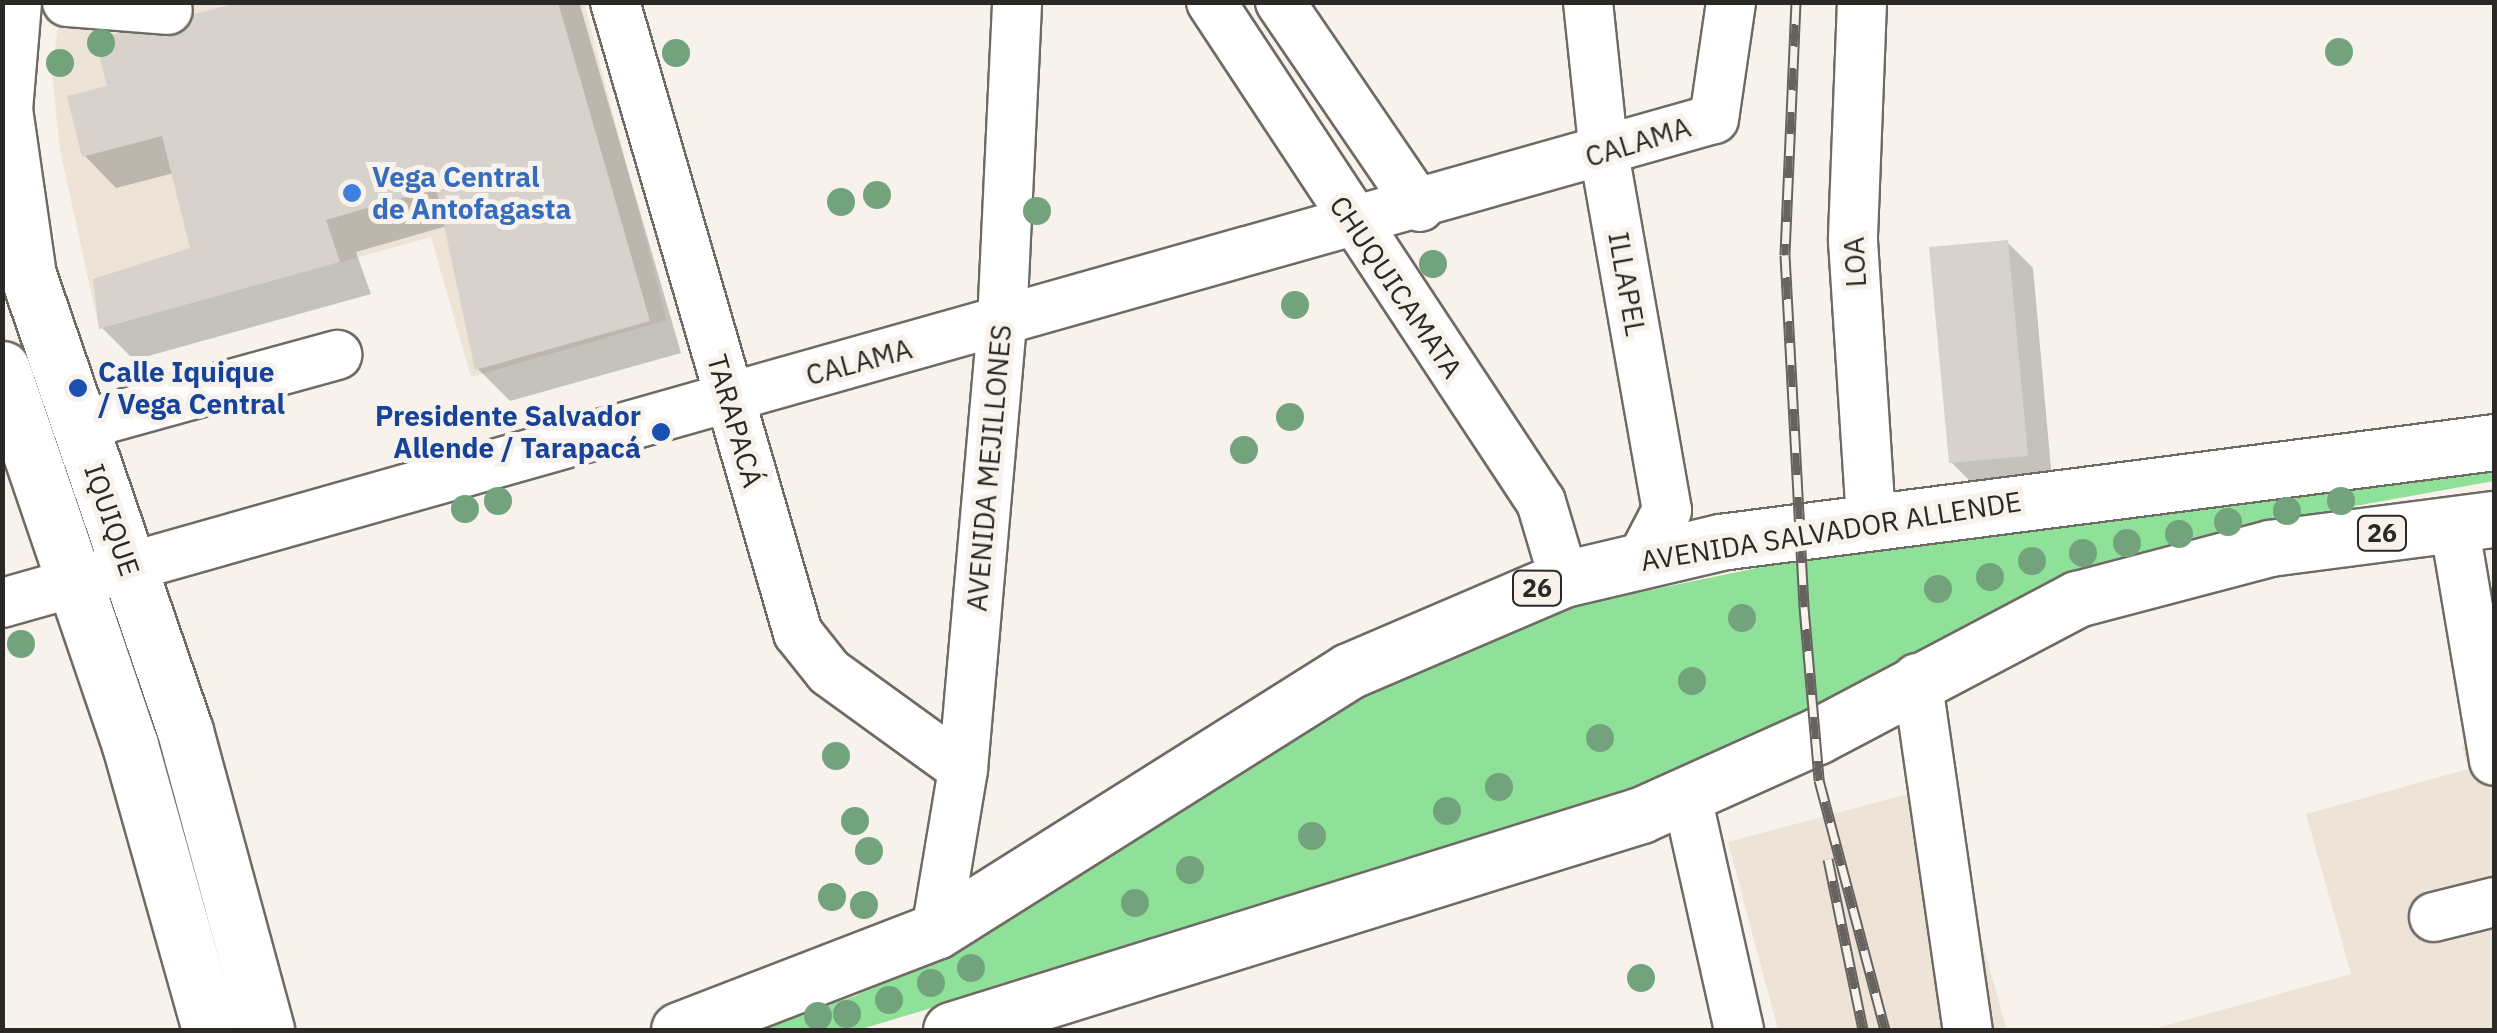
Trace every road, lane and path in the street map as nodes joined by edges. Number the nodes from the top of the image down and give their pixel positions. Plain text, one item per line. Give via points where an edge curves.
1 (13, 2) edge
2 (67, 2) edge
3 (615, 2) edge
4 (1016, 2) edge
5 (1211, 2) edge
6 (1280, 2) edge
7 (1588, 2) edge
8 (1731, 2) edge
9 (1862, 2) edge
10 (168, 10) dead end
11 (1604, 152) junction
12 (1420, 207) junction
13 (1354, 225) junction
14 (1002, 323) junction
15 (337, 355) dead end
16 (2, 370) edge
17 (728, 398) junction
18 (80, 426) junction
19 (2494, 442) edge
20 (1871, 522) junction
21 (2474, 522) edge
22 (1642, 558) junction
23 (130, 569) junction
24 (1564, 578) junction
25 (78, 582) junction
26 (2, 603) edge
27 (1917, 678) junction
28 (2494, 761) edge
29 (963, 769) junction
30 (1687, 797) junction
31 (2494, 902) edge
32 (2434, 918) dead end
33 (936, 931) junction
34 (210, 1030) edge
35 (266, 1030) edge
36 (680, 1030) edge
37 (952, 1030) edge
38 (1739, 1030) edge
39 (1968, 1030) edge

1 - 18 main road, IQUIQUE via 4,110 15,220
2 - 10 street
3 - 17 street, TARAPACÁ
4 - 14 street, AVENIDA MEJILLONES
5 - 13 street, CHUQUICAMATA
6 - 12 street
7 - 11 street, ILLAPEL
8 - 11 street, CALAMA via 1714,119
9 - 20 street, LOA via 1853,241
11 - 12 street, CALAMA
11 - 22 street, ILLAPEL via 1668,510
12 - 13 street, CALAMA
13 - 14 street, CALAMA
13 - 24 street, CHUQUICAMATA via 1541,502
14 - 17 street, CALAMA
14 - 29 street, AVENIDA MEJILLONES
15 - 18 street
16 - 25 main road, IQUIQUE
17 - 23 street, CALAMA
17 - 29 street, TARAPACÁ via 798,633 830,672
18 - 23 main road, IQUIQUE
19 - 20 main road, AVENIDA SALVADOR ALLENDE / 26
20 - 22 main road, AVENIDA SALVADOR ALLENDE / 26
21 - 27 main road, 26 via 2172,569 2077,599
21 - 28 street
22 - 24 main road, AVENIDA SALVADOR ALLENDE / 26
23 - 25 street, CALAMA
23 - 35 main road, IQUIQUE via 185,731
24 - 33 main road, AVENIDA SALVADOR ALLENDE / 26 via 1350,671
25 - 26 street, CALAMA
25 - 34 main road, IQUIQUE
27 - 30 main road, 26
27 - 39 street
29 - 33 street, AVENIDA MEJILLONES
30 - 37 main road, 26
30 - 38 street
31 - 32 street
33 - 36 main road, AVENIDA SALVADOR ALLENDE / 26

